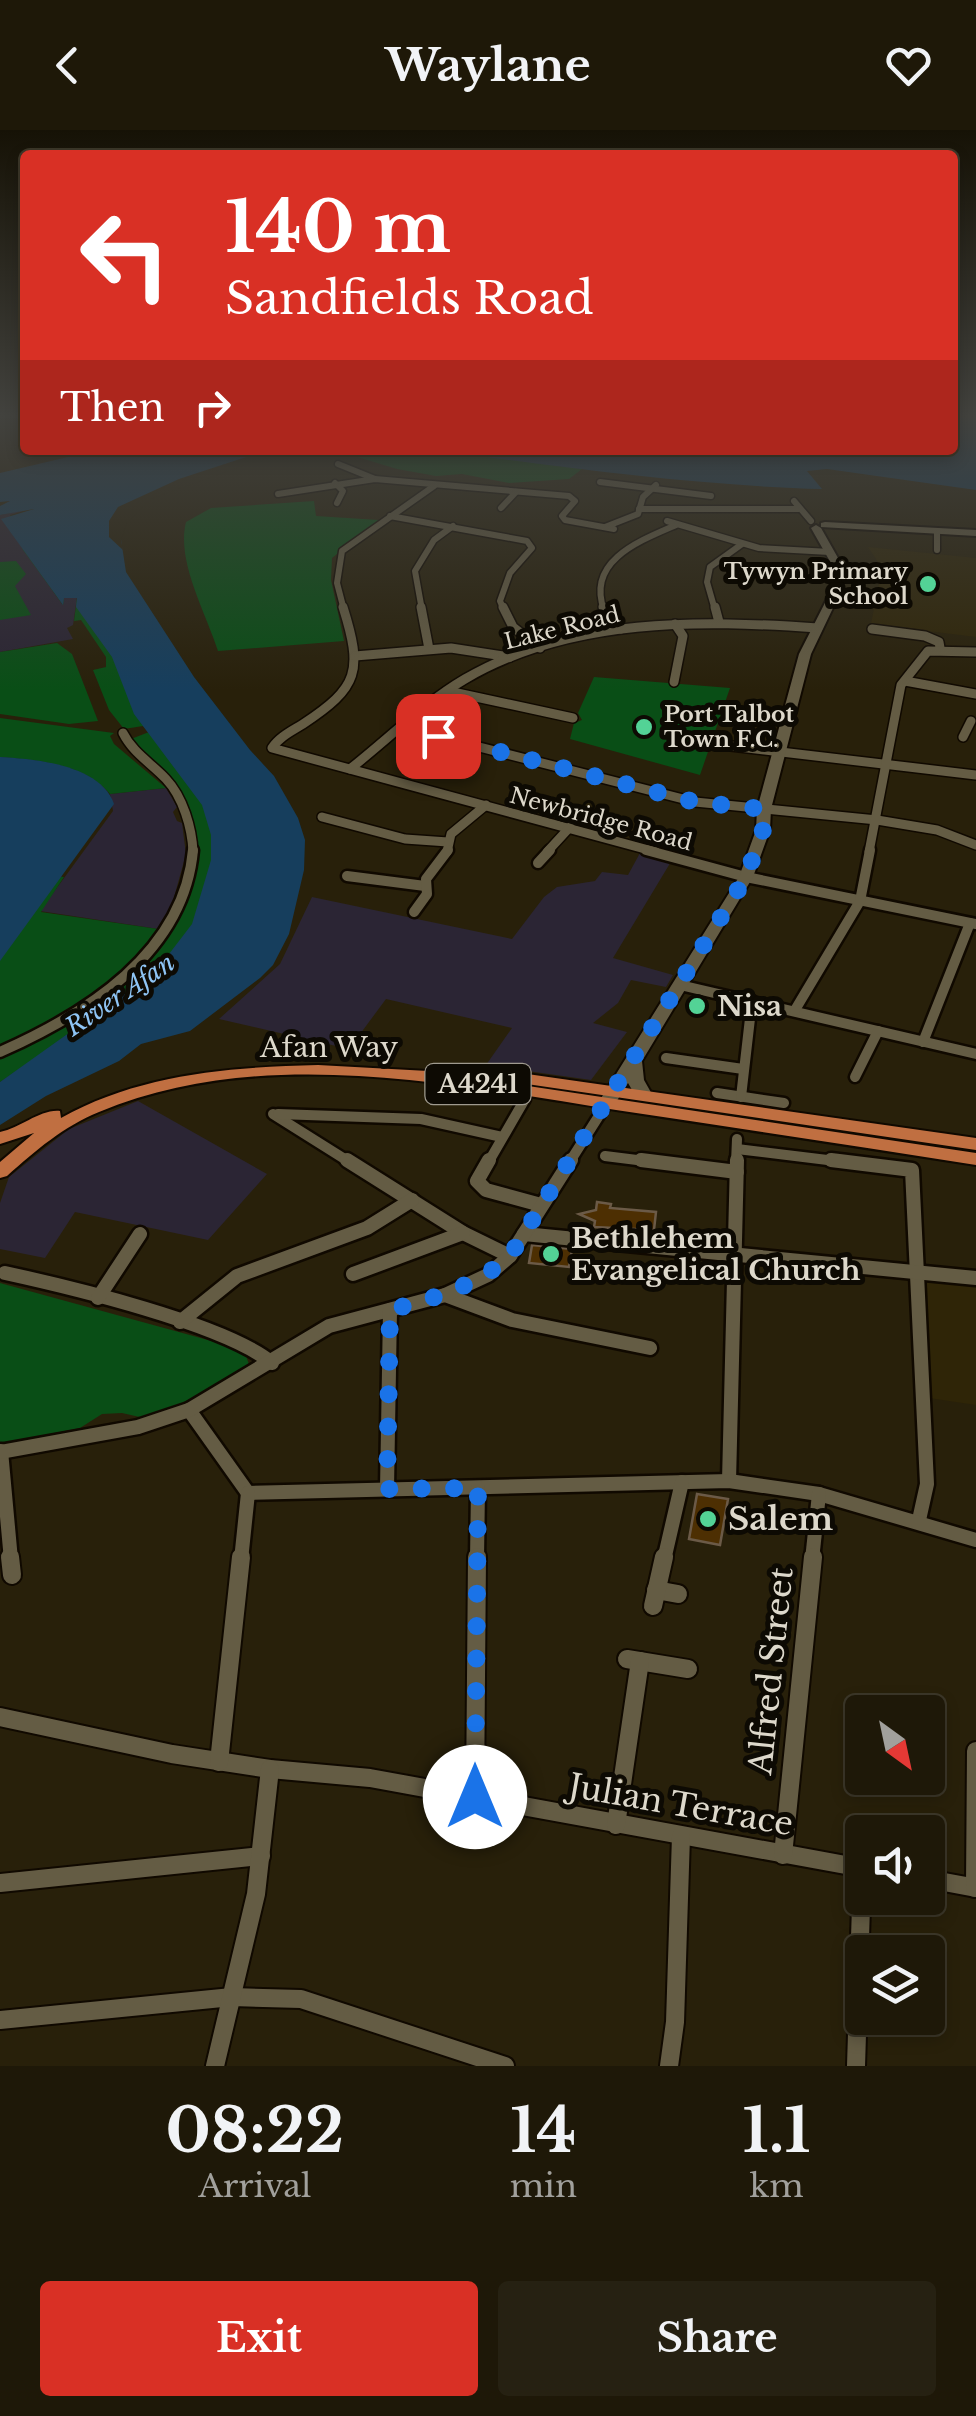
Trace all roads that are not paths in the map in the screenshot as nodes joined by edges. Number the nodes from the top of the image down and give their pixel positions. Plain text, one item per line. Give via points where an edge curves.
1 (401, 508) edge
2 (567, 508) edge
3 (665, 508) edge
4 (800, 508) edge
5 (639, 509) joint
6 (390, 516) junction
7 (667, 521) dead end
8 (677, 524) junction
9 (817, 525) junction
10 (453, 526) junction
11 (937, 531) junction
12 (976, 533) edge
13 (742, 544) junction
14 (937, 550) dead end
15 (830, 552) junction
16 (719, 622) junction
17 (676, 624) junction
18 (818, 628) junction
19 (621, 629) junction
20 (872, 629) dead end
21 (540, 648) junction
22 (940, 648) junction
23 (429, 649) junction
24 (976, 652) edge
25 (355, 656) junction
26 (510, 657) junction
27 (905, 681) junction
28 (674, 682) dead end
29 (448, 691) junction
30 (976, 694) edge
31 (572, 718) dead end
32 (401, 727) junction
33 (123, 732) dead end
34 (714, 744) dead end
35 (780, 751) junction
36 (886, 762) junction
37 (350, 769) junction
38 (976, 775) edge
39 (486, 805) junction
40 (764, 809) junction
41 (876, 820) junction
42 (323, 821) dead end
43 (570, 827) junction
44 (448, 842) junction
45 (976, 845) edge
46 (546, 859) dead end
47 (346, 876) dead end
48 (746, 877) junction
49 (425, 886) junction
50 (860, 901) junction
51 (423, 908) dead end
52 (973, 924) edge
53 (680, 984) junction
54 (752, 1001) junction
55 (795, 1010) junction
56 (878, 1031) junction
57 (923, 1042) junction
58 (0, 1052) edge
59 (976, 1054) edge
60 (666, 1058) dead end
61 (634, 1062) junction
62 (743, 1069) junction
63 (856, 1076) dead end
64 (716, 1093) dead end
65 (644, 1096) junction
66 (610, 1097) junction
67 (742, 1097) junction
68 (525, 1099) dead end
69 (784, 1103) dead end
70 (0, 1138) edge
71 (502, 1138) junction
72 (976, 1144) edge
73 (0, 1156) edge
74 (605, 1156) dead end
75 (976, 1159) edge
76 (0, 1172) edge
77 (737, 1172) junction
78 (412, 1200) junction
79 (541, 1205) junction
80 (463, 1232) junction
81 (140, 1234) dead end
82 (524, 1234) junction
83 (734, 1255) junction
84 (510, 1256) junction
85 (916, 1272) junction
86 (4, 1273) dead end
87 (353, 1274) dead end
88 (976, 1278) edge
89 (445, 1295) junction
90 (98, 1298) junction
91 (390, 1310) junction
92 (180, 1322) junction
93 (650, 1348) dead end
94 (272, 1362) junction
95 (189, 1410) junction
96 (0, 1452) edge
97 (682, 1482) junction
98 (730, 1482) junction
99 (478, 1488) junction
100 (387, 1489) junction
101 (248, 1493) junction
102 (818, 1494) junction
103 (918, 1520) junction
104 (976, 1540) edge
105 (12, 1576) dead end
106 (678, 1594) dead end
107 (688, 1669) dead end
108 (0, 1718) edge
109 (976, 1751) edge
110 (218, 1762) junction
111 (270, 1769) junction
112 (475, 1797) junction
113 (616, 1825) junction
114 (681, 1836) junction
115 (783, 1855) junction
116 (261, 1856) junction
117 (845, 1868) edge
118 (0, 1883) edge
119 (945, 1883) edge
120 (975, 1888) edge
121 (861, 1915) edge
122 (232, 1997) junction
123 (0, 2020) edge
124 (215, 2066) edge
125 (504, 2066) edge
126 (669, 2066) edge
127 (856, 2066) edge

1 - 6 street
2 - 5 street via 565,520 610,528
3 - 5 street
4 - 9 street
6 - 10 street
6 - 25 street via 336,562
7 - 8 street
8 - 13 street
8 - 19 street via 610,561 598,576 596,592
9 - 11 street
9 - 15 street
10 - 21 street via 527,541 532,548 510,573 500,601 513,627
10 - 23 street via 434,540 415,571
11 - 12 street
11 - 14 street
13 - 15 street
13 - 16 street via 710,568
15 - 18 street via 838,587
16 - 17 street, Lake Road
16 - 18 street, Lake Road
17 - 19 street, Lake Road
17 - 28 street via 683,636
18 - 35 street
19 - 21 street, Lake Road
20 - 22 street via 924,636
21 - 26 street, Lake Road
22 - 24 street
22 - 27 street via 928,651
23 - 25 street
23 - 26 street
25 - 37 street, Newbridge Road via 355,676 344,692 272,748
26 - 29 street, Lake Road
27 - 30 street
27 - 36 street
29 - 31 street
29 - 32 street, Lake Road
32 - 37 street, Lake Road
32 - 40 street via 695,802
33 - 58 street via 176,791 191,836 180,905 166,930 100,997
34 - 35 street
35 - 36 street
35 - 40 street
36 - 38 street
36 - 41 street
37 - 39 street, Newbridge Road
39 - 43 street, Newbridge Road
39 - 44 street
40 - 41 street
40 - 48 street
41 - 45 street via 948,832
41 - 50 street
42 - 44 street
43 - 46 street
43 - 48 street, Newbridge Road
44 - 49 street
47 - 49 street
48 - 50 street, Newbridge Road
48 - 53 street
49 - 51 street
50 - 52 street, Newbridge Road
50 - 55 street
52 - 57 street
53 - 54 street
53 - 61 street
54 - 55 street
54 - 62 street
55 - 56 street
56 - 57 street
56 - 63 street
57 - 59 street
60 - 62 street
61 - 65 street
61 - 66 street
62 - 67 street
64 - 67 street
65 - 66 main road, Afan Way / A4241
65 - 72 main road, Afan Way / A4241
66 - 70 main road, Afan Way / A4241 via 411,1062 300,1059 149,1079
66 - 75 main road, Afan Way / A4241
66 - 76 main road, Afan Way / A4241 via 371,1071 233,1075 97,1106 48,1131
66 - 79 street
67 - 69 street
68 - 71 street
71 - 78 street via 421,1119 273,1114
71 - 79 street via 476,1181
73 - 76 main road, A4241
74 - 77 street
77 - 83 street
77 - 85 street via 737,1144 912,1170
78 - 80 street
78 - 92 street via 367,1228 237,1276
79 - 82 street
80 - 84 street
80 - 87 street
81 - 90 street
82 - 83 street
82 - 84 street
83 - 85 street
83 - 98 street
84 - 89 street
85 - 88 street
85 - 103 street via 927,1484
86 - 90 street
89 - 91 street
89 - 93 street via 512,1320
90 - 92 street
91 - 94 street via 330,1326
91 - 100 street
92 - 94 street via 253,1347
94 - 95 street
95 - 96 street
95 - 101 street
96 - 105 street
97 - 98 street
97 - 99 street
97 - 106 street via 654,1598
98 - 102 street
99 - 100 street
99 - 112 street
100 - 101 street
101 - 110 street
102 - 103 street
102 - 115 street, Alfred Street
103 - 104 street
107 - 113 street via 633,1660
108 - 110 street, Julian Terrace
109 - 120 street
110 - 111 street, Julian Terrace
111 - 112 street, Julian Terrace
111 - 116 street
112 - 113 street, Julian Terrace
113 - 114 street, Julian Terrace
114 - 115 street, Julian Terrace
114 - 126 street
115 - 117 street, Julian Terrace
116 - 118 street
116 - 122 street
119 - 120 street
121 - 127 street
122 - 123 street
122 - 124 street
122 - 125 street via 302,1999

